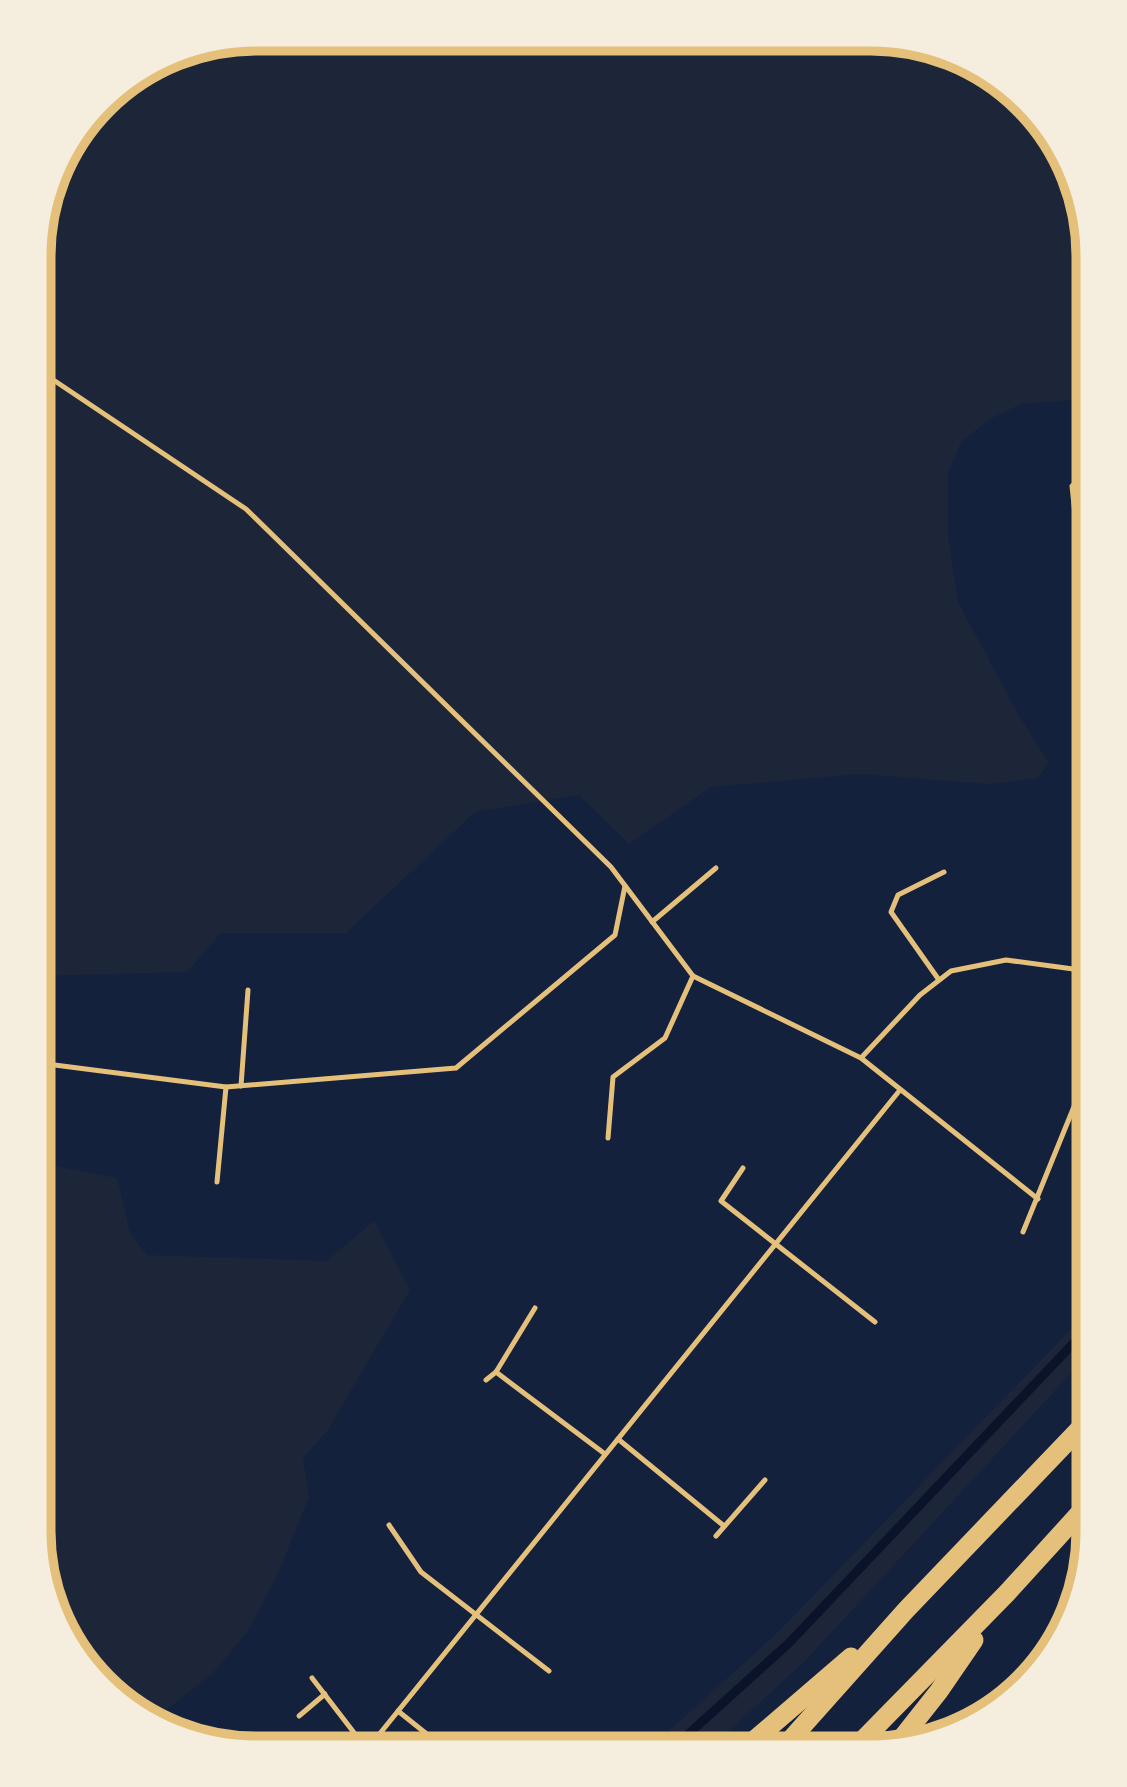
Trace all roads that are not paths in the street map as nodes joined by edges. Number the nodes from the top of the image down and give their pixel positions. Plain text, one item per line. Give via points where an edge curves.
1 (51, 378) edge
2 (1076, 482) edge
3 (1076, 524) edge
4 (716, 868) dead end
5 (944, 872) dead end
6 (625, 886) junction
7 (652, 922) junction
8 (1076, 969) edge
9 (693, 976) junction
10 (939, 980) junction
11 (248, 990) dead end
12 (861, 1058) junction
13 (51, 1065) edge
14 (241, 1086) junction
15 (226, 1087) junction
16 (900, 1090) junction
17 (1076, 1102) edge
18 (608, 1138) dead end
19 (743, 1168) dead end
20 (218, 1182) dead end
21 (1038, 1199) junction
22 (1023, 1232) dead end
23 (775, 1244) junction
24 (535, 1308) dead end
25 (875, 1322) dead end
26 (496, 1372) junction
27 (486, 1380) dead end
28 (1076, 1433) edge
29 (618, 1439) junction
30 (605, 1454) junction
31 (765, 1480) dead end
32 (1076, 1517) edge
33 (389, 1525) dead end
34 (724, 1526) junction
35 (716, 1536) dead end
36 (1007, 1593) junction
37 (906, 1610) junction
38 (476, 1615) junction
39 (549, 1671) dead end
40 (312, 1678) dead end
41 (325, 1694) junction
42 (398, 1711) junction
43 (299, 1716) dead end
44 (906, 1733) edge
45 (358, 1736) edge
46 (376, 1736) edge
47 (429, 1736) edge
48 (760, 1736) edge
49 (794, 1736) edge
50 (867, 1736) edge

1 - 6 lane via 246,509 611,867
2 - 3 lane via 1072,486
4 - 7 lane
5 - 10 lane via 898,895 891,912
6 - 7 lane
6 - 14 lane via 615,935 456,1068
7 - 9 lane
8 - 10 lane via 1006,960 951,971
9 - 12 lane
9 - 18 lane via 665,1038 613,1077
10 - 12 lane
11 - 14 lane
12 - 16 lane
13 - 15 lane
14 - 15 lane
15 - 20 lane
16 - 21 lane
16 - 23 lane
17 - 21 lane
19 - 23 lane via 721,1201
21 - 22 lane
23 - 25 lane
23 - 29 lane
24 - 26 lane
26 - 27 lane
26 - 30 lane
28 - 37 highway
29 - 30 lane
29 - 34 lane
30 - 38 lane
31 - 34 lane
32 - 36 highway
33 - 38 lane via 421,1572
34 - 35 lane
36 - 44 highway
36 - 50 highway
37 - 48 highway
37 - 49 highway
38 - 39 lane
38 - 42 lane
40 - 41 lane
41 - 43 lane
41 - 45 lane
42 - 46 lane
42 - 47 lane

